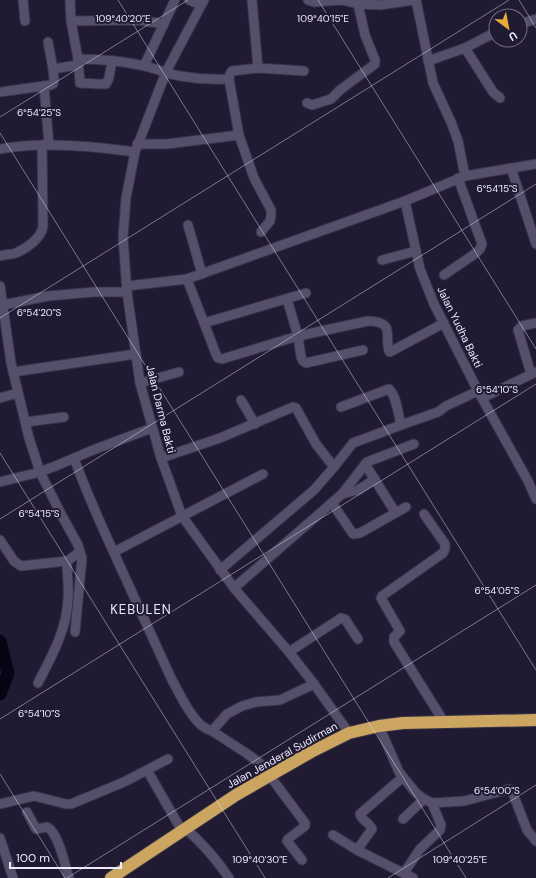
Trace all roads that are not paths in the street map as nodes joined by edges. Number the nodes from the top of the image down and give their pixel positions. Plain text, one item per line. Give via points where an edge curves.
1 (23, 0) edge
2 (70, 0) edge
3 (175, 0) edge
4 (189, 0) edge
5 (252, 0) edge
6 (308, 0) edge
7 (415, 0) edge
8 (203, 1) edge
9 (358, 4) junction
10 (25, 21) dead end
11 (71, 21) junction
12 (164, 24) junction
13 (488, 36) edge
14 (48, 42) dead end
15 (465, 48) junction
16 (428, 60) junction
17 (112, 61) junction
18 (78, 62) junction
19 (144, 66) junction
20 (258, 68) junction
21 (53, 69) junction
22 (159, 70) junction
23 (304, 71) dead end
24 (229, 79) junction
25 (44, 86) junction
26 (0, 92) edge
27 (500, 98) dead end
28 (307, 103) dead end
29 (239, 135) junction
30 (46, 145) junction
31 (136, 148) junction
32 (0, 149) edge
33 (536, 164) edge
34 (511, 168) junction
35 (462, 177) junction
36 (405, 201) junction
37 (188, 225) dead end
38 (261, 232) dead end
39 (536, 244) edge
40 (416, 252) junction
41 (0, 256) edge
42 (382, 260) dead end
43 (202, 274) junction
44 (444, 275) dead end
45 (187, 279) junction
46 (0, 286) edge
47 (127, 289) junction
48 (306, 293) dead end
49 (287, 299) junction
50 (3, 305) junction
51 (204, 323) junction
52 (444, 323) junction
53 (536, 323) edge
54 (298, 336) junction
55 (363, 350) dead end
56 (136, 354) junction
57 (13, 372) junction
58 (179, 372) dead end
59 (533, 373) edge
60 (140, 383) junction
61 (18, 393) junction
62 (480, 395) junction
63 (0, 398) edge
64 (241, 400) dead end
65 (341, 407) dead end
66 (64, 417) dead end
67 (26, 422) junction
68 (255, 424) junction
69 (401, 425) junction
70 (152, 428) junction
71 (414, 444) dead end
72 (74, 458) junction
73 (161, 458) junction
74 (365, 464) junction
75 (334, 467) junction
76 (40, 472) junction
77 (263, 474) dead end
78 (375, 479) junction
79 (532, 480) edge
80 (0, 482) edge
81 (342, 494) junction
82 (536, 499) edge
83 (332, 503) junction
84 (406, 507) dead end
85 (395, 512) junction
86 (424, 514) dead end
87 (182, 516) junction
88 (0, 540) edge
89 (80, 552) junction
90 (114, 552) junction
91 (67, 562) junction
92 (220, 570) junction
93 (234, 588) junction
94 (75, 632) dead end
95 (358, 639) dead end
96 (289, 652) junction
97 (38, 682) dead end
98 (314, 684) junction
99 (536, 720) edge
100 (444, 722) junction
101 (379, 726) junction
102 (212, 731) junction
103 (349, 733) junction
104 (168, 759) dead end
105 (147, 770) junction
106 (270, 775) junction
107 (403, 778) junction
108 (428, 801) junction
109 (0, 804) edge
110 (27, 812) dead end
111 (403, 819) dead end
112 (184, 830) junction
113 (333, 835) dead end
114 (0, 838) edge
115 (536, 841) edge
116 (357, 850) junction
117 (302, 860) dead end
118 (404, 873) junction
119 (126, 874) edge
120 (13, 878) edge
121 (69, 878) edge
122 (111, 878) edge
123 (229, 878) edge
124 (413, 878) edge

1 - 10 street
2 - 11 street
3 - 12 street
4 - 8 street
5 - 20 street
6 - 9 street via 342,0
7 - 9 street via 380,5
7 - 16 street
8 - 22 street, Jalan Darma Bakti
9 - 28 street via 375,64 331,99 312,105
11 - 12 street via 139,20
11 - 18 street
12 - 19 street
13 - 15 street
14 - 21 street
15 - 16 street
15 - 27 street via 493,92
16 - 35 street via 436,92 458,141
17 - 18 street
17 - 18 street via 106,84 80,83
17 - 19 street
18 - 21 street
19 - 22 street
20 - 23 street
20 - 24 street via 232,71
21 - 25 street via 53,84
22 - 24 street via 195,79
22 - 31 street, Jalan Darma Bakti
24 - 29 street
25 - 26 street
25 - 30 street
29 - 31 street
29 - 38 street via 254,178 271,210 271,216
30 - 31 street
30 - 32 street
30 - 41 street via 42,232 24,249
31 - 47 street, Jalan Darma Bakti via 126,198 123,237
33 - 34 street
34 - 35 street
34 - 39 street
35 - 36 street
35 - 44 street via 482,244 476,253
36 - 40 street, Jalan Yudha Bakti
36 - 43 street
37 - 43 street
40 - 42 street
40 - 52 street, Jalan Yudha Bakti via 420,269
43 - 45 street
45 - 47 street
45 - 51 street
46 - 50 street
47 - 50 street via 48,296
47 - 56 street, Jalan Darma Bakti
48 - 49 street
49 - 51 street
49 - 54 street
50 - 57 street
51 - 54 street via 216,354 222,359
52 - 54 street via 390,352 387,329 374,321
52 - 62 street, Jalan Yudha Bakti
53 - 59 street via 522,326 518,330
54 - 55 street via 301,357 306,363
56 - 57 street
56 - 60 street, Jalan Darma Bakti
57 - 61 street
58 - 60 street
59 - 62 street
60 - 70 street, Jalan Darma Bakti
61 - 63 street
61 - 67 street
62 - 69 street
62 - 79 street, Jalan Yudha Bakti
64 - 68 street
65 - 69 street via 389,389 394,397
66 - 67 street
67 - 76 street
68 - 73 street
68 - 75 street via 295,407 316,444
69 - 75 street via 353,443
70 - 72 street
70 - 73 street, Jalan Darma Bakti
71 - 74 street
72 - 76 street
72 - 90 street
73 - 87 street, Jalan Darma Bakti
74 - 78 street
74 - 81 street
75 - 92 street via 308,495
76 - 80 street
76 - 89 street
77 - 87 street
78 - 81 street via 358,490
78 - 85 street
79 - 82 street, Jalan Yudha Bakti
81 - 83 street
83 - 85 street via 353,534
83 - 93 street
84 - 85 street
86 - 100 street via 444,544 443,553 381,598 400,631 394,637 394,642
87 - 90 street
87 - 92 street, Jalan Darma Bakti
88 - 91 street via 14,561 21,566
89 - 91 street
89 - 94 street via 82,558
90 - 102 street via 182,699 197,721
91 - 97 street via 67,614 58,643
92 - 93 street, Jalan Darma Bakti
93 - 96 street, Jalan Darma Bakti
95 - 96 street via 345,619 341,618
96 - 98 street, Jalan Darma Bakti
98 - 102 street via 280,700 242,706 227,714
98 - 103 street, Jalan Darma Bakti
99 - 100 highway, Jalan Jenderal Sudirman
100 - 101 highway, Jalan Jenderal Sudirman
101 - 103 highway, Jalan Jenderal Sudirman
101 - 107 street
102 - 106 street via 258,762
103 - 106 highway, Jalan Jenderal Sudirman
104 - 105 street
105 - 109 street via 71,804 34,796
105 - 112 street
106 - 112 highway, Jalan Jenderal Sudirman
106 - 117 street via 305,823 305,826 287,841
107 - 108 street via 416,793
107 - 116 street via 360,814 372,829
108 - 111 street
108 - 115 street via 464,801 509,789 527,830
108 - 118 street via 441,825 440,830 420,849
110 - 121 street via 36,829 48,827 53,832
112 - 119 highway, Jalan Jenderal Sudirman
112 - 123 street via 198,839
113 - 116 street
114 - 120 street
116 - 118 street
118 - 124 street
119 - 122 highway, Jalan Jenderal Sudirman

